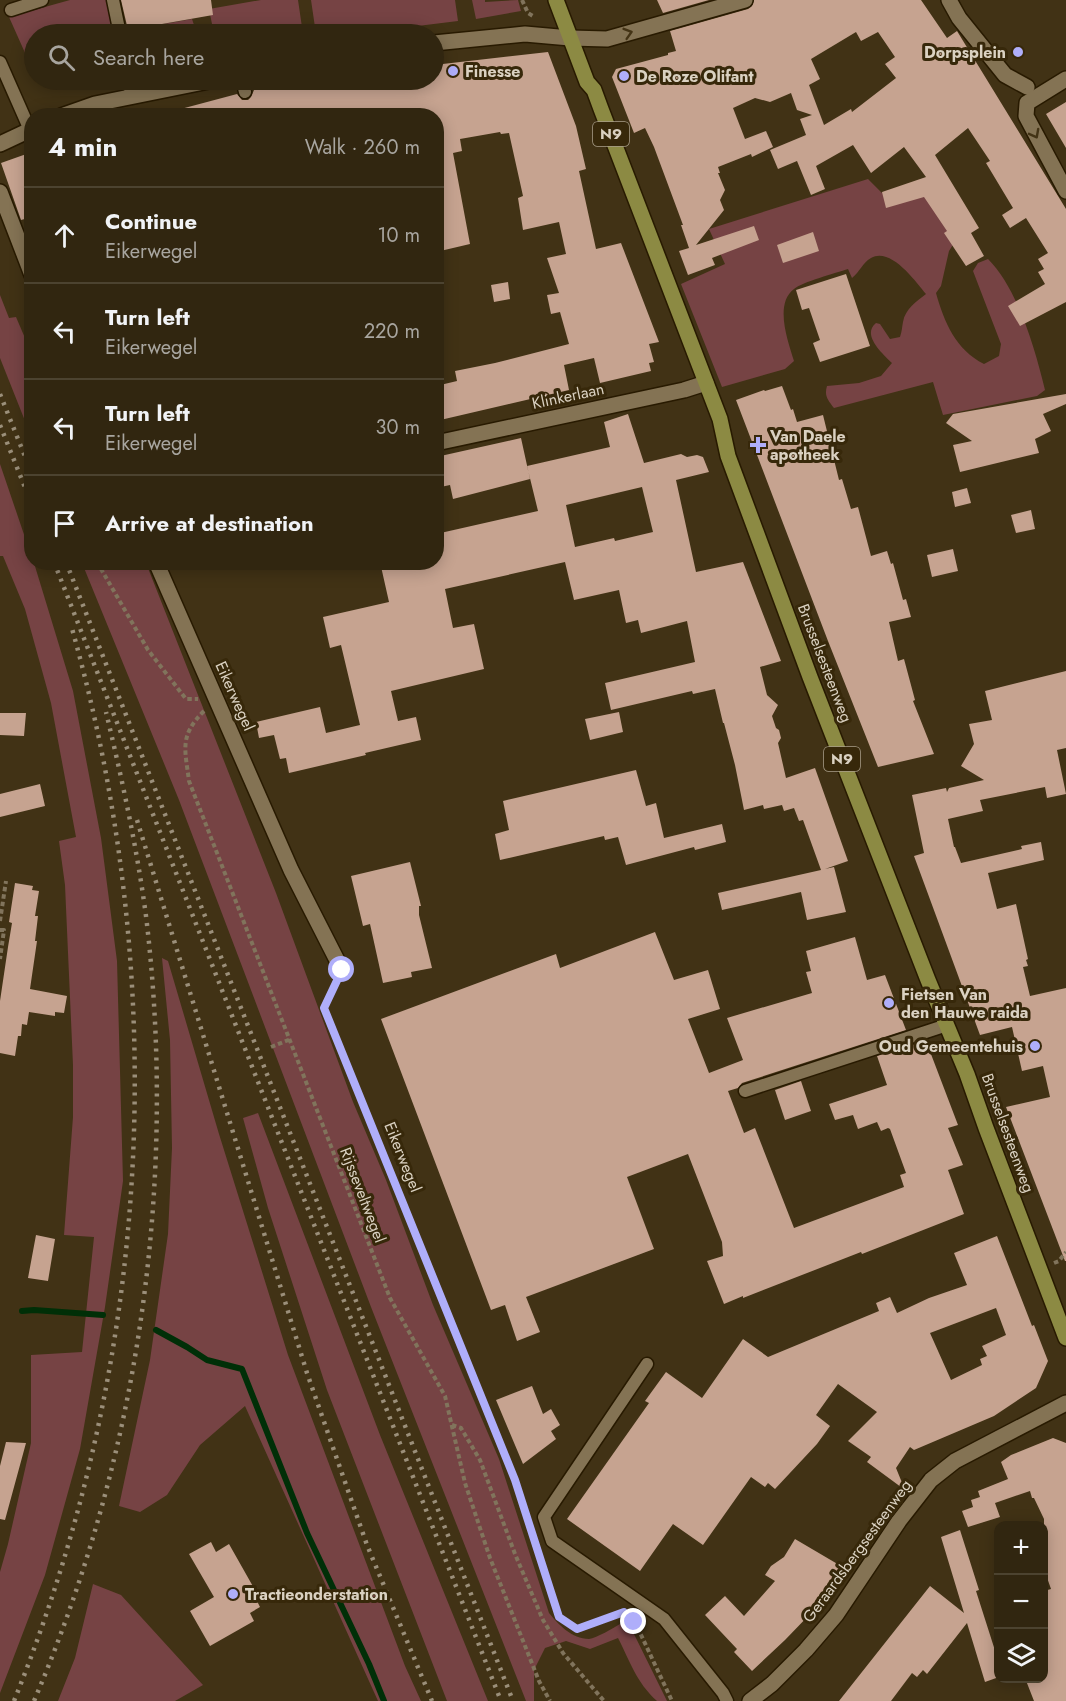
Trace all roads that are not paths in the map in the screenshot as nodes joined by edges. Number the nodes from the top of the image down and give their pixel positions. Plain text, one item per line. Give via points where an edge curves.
1 (42, 0) edge
2 (113, 0) edge
3 (745, 0) edge
4 (949, 0) edge
5 (555, 2) edge
6 (11, 10) dead end
7 (118, 24) edge
8 (570, 38) junction
9 (444, 43) edge
10 (0, 62) edge
11 (1066, 79) edge
12 (1026, 87) dead end
13 (130, 90) edge
14 (162, 90) edge
15 (244, 90) edge
16 (245, 93) dead end
17 (132, 96) junction
18 (84, 108) edge
19 (24, 115) edge
20 (24, 133) edge
21 (0, 144) edge
22 (1066, 191) edge
23 (0, 192) edge
24 (24, 254) edge
25 (706, 383) junction
26 (444, 441) edge
27 (160, 570) edge
28 (342, 970) road end
29 (947, 1026) junction
30 (745, 1091) dead end
31 (1066, 1338) edge
32 (647, 1364) dead end
33 (1066, 1402) edge
34 (727, 1701) edge
35 (750, 1701) edge

1 - 6 lane
2 - 7 lane
8 -> 3 street via 607,39
4 - 12 street via 1005,75
5 - 8 main road, Brusselsesteenweg / N9
8 - 9 street via 525,34
8 - 25 main road, Brusselsesteenweg / N9 via 587,82 594,90
10 - 19 lane
11 -> 22 street via 1027,103 1026,116
13 - 17 lane
14 - 17 street
15 - 16 lane
17 - 18 street
20 - 21 street
23 - 24 street
25 - 26 street, Klinkerlaan
25 - 29 main road, Brusselsesteenweg / N9 via 720,418 732,467 806,666
27 - 28 street, Eikerwegel via 291,870
29 - 30 lane
29 - 31 main road, Brusselsesteenweg / N9
32 - 34 lane via 544,1517 552,1540 664,1619
33 - 35 street, Geraardsbergsesteenweg via 955,1461 931,1480 836,1615 806,1650

